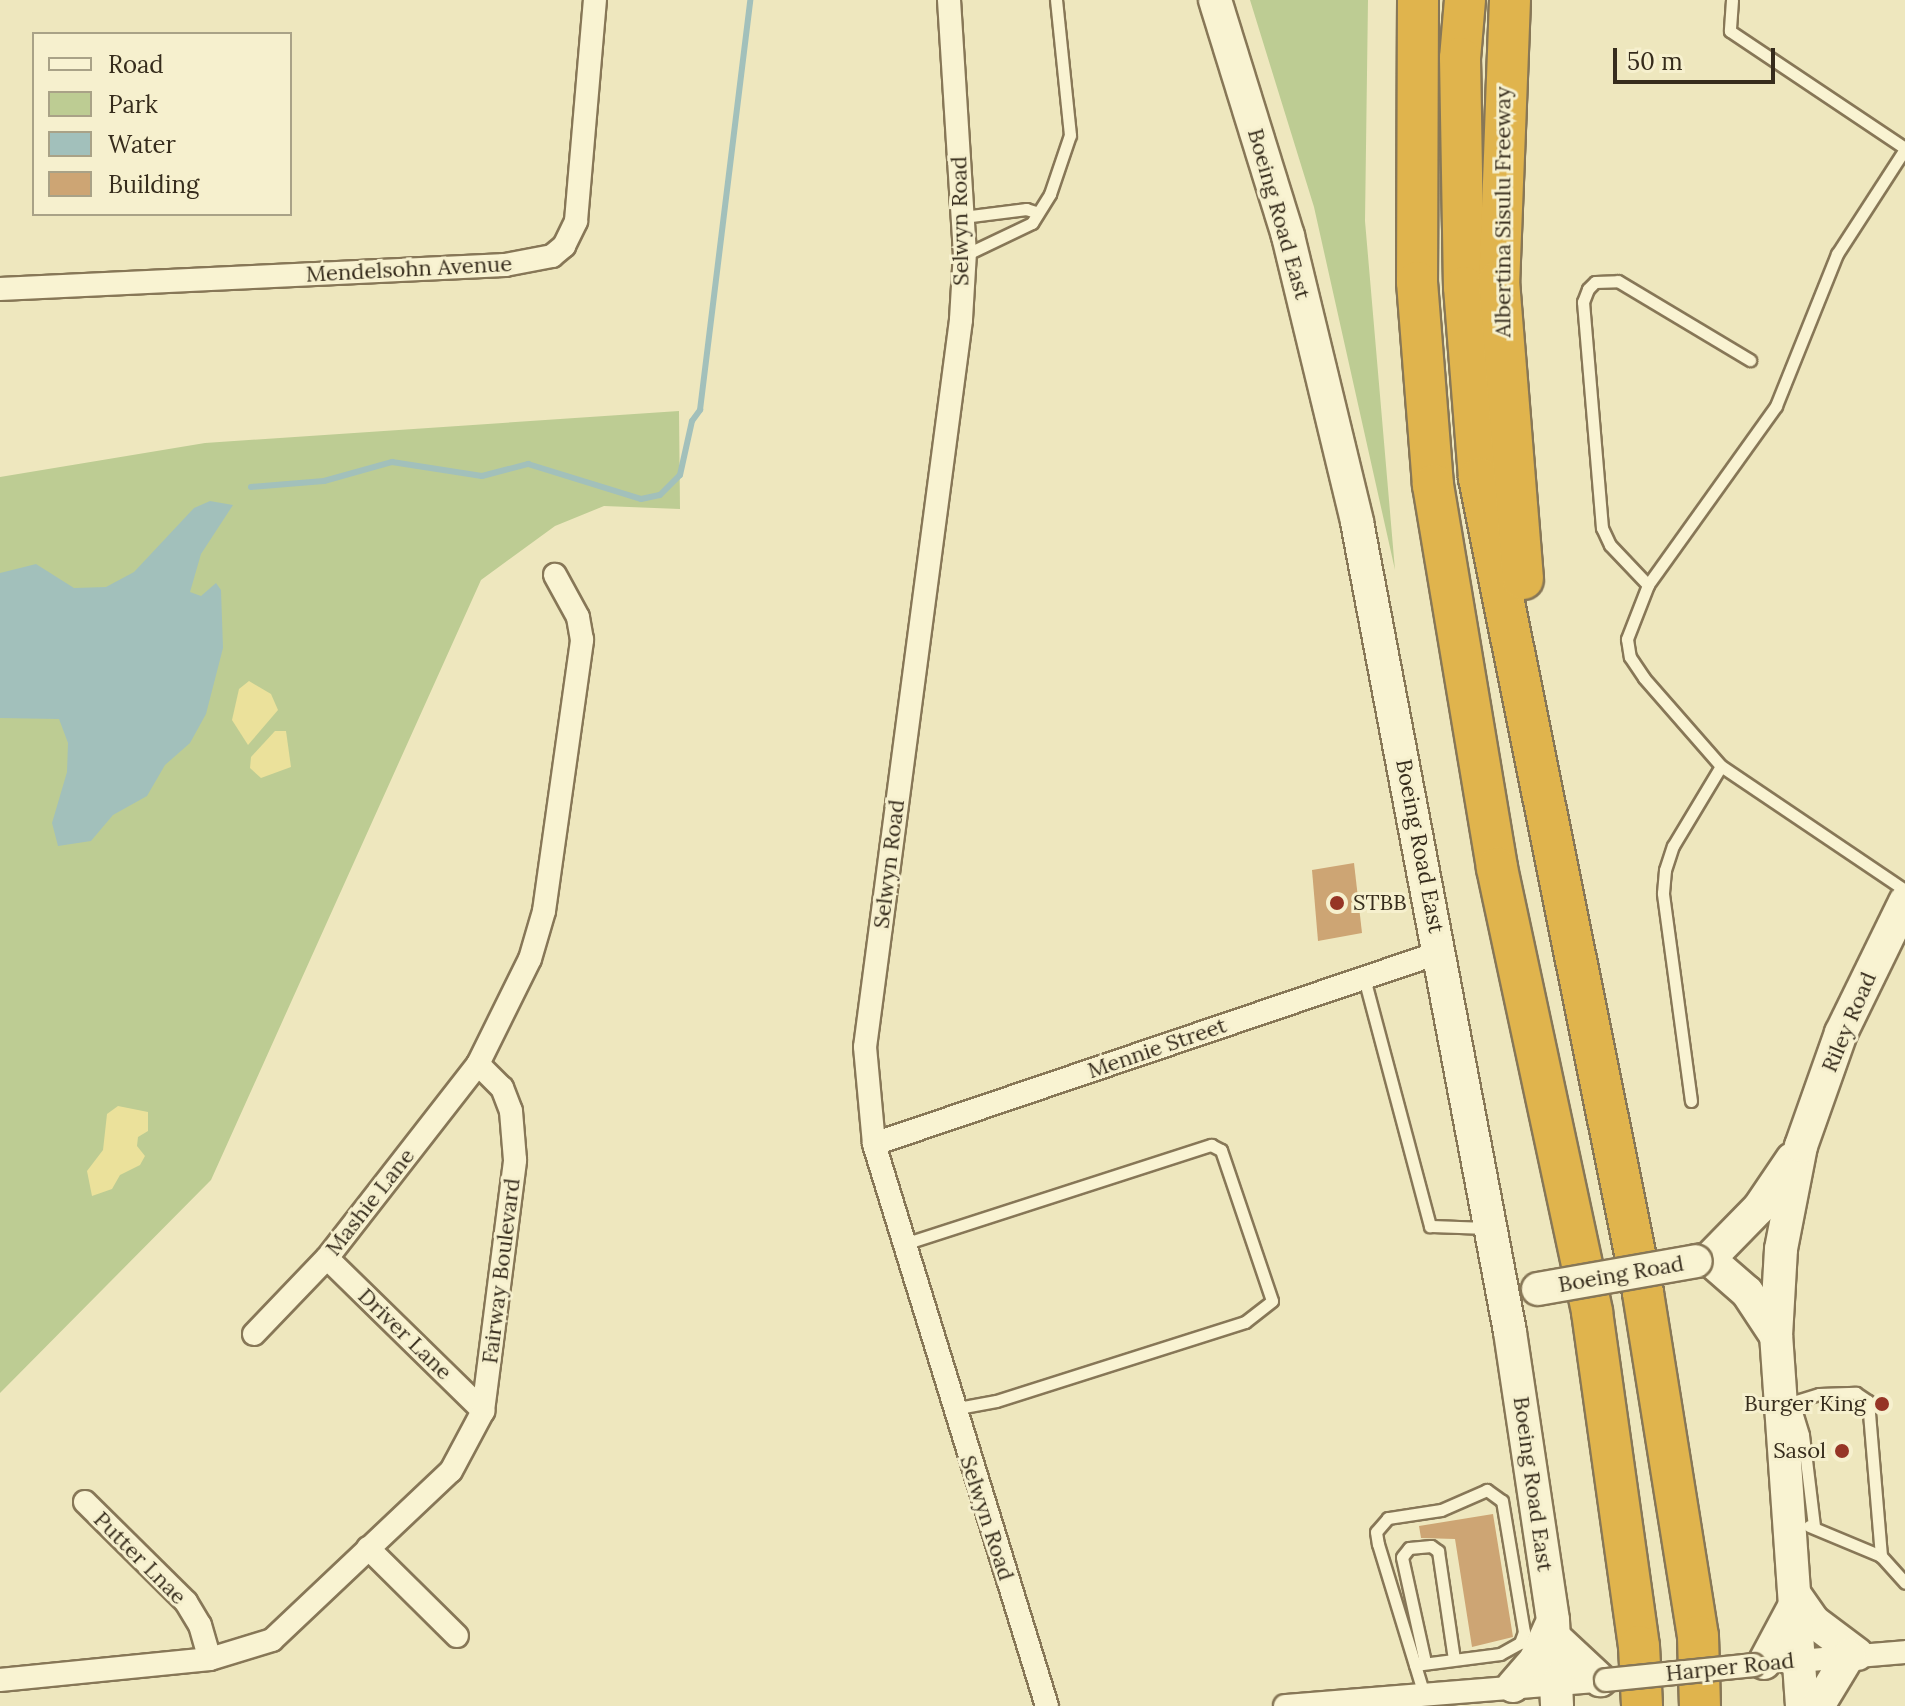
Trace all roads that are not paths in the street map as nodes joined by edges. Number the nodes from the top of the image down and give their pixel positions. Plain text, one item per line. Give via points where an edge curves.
1 (595, 0) edge
2 (949, 0) edge
3 (1056, 0) edge
4 (1215, 0) edge
5 (1418, 0) edge
6 (1465, 0) edge
7 (1510, 0) edge
8 (1732, 0) edge
9 (1905, 149) edge
10 (1036, 212) junction
11 (963, 217) junction
12 (965, 255) junction
13 (0, 289) edge
14 (1750, 360) dead end
15 (555, 575) dead end
16 (1648, 585) junction
17 (1721, 766) junction
18 (1555, 857) junction
19 (1905, 890) edge
20 (1905, 902) edge
21 (1441, 952) junction
22 (1364, 978) junction
23 (478, 1064) junction
24 (1691, 1101) dead end
25 (874, 1144) junction
26 (1475, 1144) junction
27 (1801, 1146) junction
28 (1491, 1228) junction
29 (903, 1244) junction
30 (327, 1258) junction
31 (1702, 1260) junction
32 (1536, 1289) junction
33 (1510, 1332) junction
34 (254, 1334) dead end
35 (1776, 1336) junction
36 (1786, 1394) junction
37 (953, 1409) junction
38 (483, 1411) junction
39 (85, 1502) dead end
40 (1801, 1527) junction
41 (368, 1548) junction
42 (1881, 1556) junction
43 (1905, 1583) edge
44 (1795, 1599) junction
45 (1554, 1629) junction
46 (457, 1636) dead end
47 (1905, 1652) edge
48 (1853, 1655) junction
49 (210, 1659) junction
50 (1454, 1659) junction
51 (1802, 1660) junction
52 (1420, 1664) junction
53 (1759, 1664) junction
54 (0, 1680) edge
55 (1600, 1680) junction
56 (1513, 1686) junction
57 (1424, 1694) junction
58 (1562, 1699) edge
59 (1047, 1706) edge
60 (1285, 1706) edge
61 (1642, 1706) edge
62 (1700, 1706) edge
63 (1790, 1706) edge
64 (1802, 1706) edge
65 (1818, 1706) edge

1 - 13 street, Mendelsohn Avenue via 576,221 564,246 552,256 505,265
2 - 11 street, Selwyn Road
3 - 10 lane via 1070,135 1050,194
4 - 21 main road, Boeing Road East via 1288,236 1357,522
5 - 61 highway via 1417,282 1433,485 1497,868 1592,1312 1639,1646
6 - 18 highway via 1460,58 1464,287 1479,478
7 - 18 highway, Albertina Sisulu Freeway via 1499,281 1510,472
8 - 9 lane via 1730,31
9 - 16 lane via 1837,254 1776,406
10 - 11 lane
10 - 12 lane via 1032,223
11 - 12 street, Selwyn Road
12 - 25 street, Selwyn Road via 961,320 865,1047
14 - 16 lane via 1618,281 1595,282 1588,289 1583,302 1602,528 1610,545
15 - 23 street via 578,617 582,640 544,911 530,959
16 - 17 lane via 1631,618 1630,657
17 - 19 lane
17 - 24 lane via 1673,846 1665,870 1663,893
18 - 62 highway via 1643,1293 1698,1636
20 - 27 main road, Riley Road via 1841,1033
21 - 22 street, Mennie Street
21 - 26 main road, Boeing Road East
22 - 25 street, Mennie Street
22 - 28 lane via 1430,1226
23 - 30 street, Mashie Lane
23 - 38 street, Fairway Boulevard via 502,1088 516,1130
25 - 29 street, Selwyn Road
26 - 28 main road, Boeing Road East
26 - 32 main road, Boeing Road via 1511,1266
27 - 31 main road, Boeing Road via 1759,1208
27 - 35 main road via 1781,1249
28 - 33 main road, Boeing Road East
29 - 37 street, Selwyn Road
29 - 37 lane via 1211,1145 1221,1150 1272,1301 1245,1322 996,1401
30 - 34 street, Mashie Lane
30 - 38 street, Driver Lane
31 - 32 main road, Boeing Road, bridge
31 - 35 main road, Boeing Road via 1747,1292
32 - 33 main road, Boeing Road
33 - 45 main road, Boeing Road East
35 - 36 main road
36 - 40 main road
36 - 40 lane via 1799,1421
36 - 42 lane via 1861,1394 1868,1401
37 - 59 street, Selwyn Road
38 - 41 street, Fairway Boulevard via 451,1471
39 - 49 street, Putter Lnae via 186,1602
40 - 42 lane
40 - 44 main road
41 - 46 street
41 - 49 street, Fairway Boulevard via 272,1640
42 - 43 lane
44 - 48 main road
44 - 51 main road
44 - 53 main road
45 - 55 main road
45 - 56 main road
45 - 58 main road, Boeing Road East
47 - 48 street, Harper Road
48 - 51 street, Harper Road
48 - 65 main road
49 - 54 street, Fairway Boulevard
50 - 52 lane
50 - 52 lane via 1438,1551 1431,1546 1409,1548 1402,1557
50 - 52 lane via 1513,1649 1524,1632 1502,1501 1487,1490 1441,1510 1388,1518 1376,1532
51 - 53 street, Harper Road
51 - 64 main road
52 - 57 lane
53 - 55 street, Harper Road, bridge
53 - 63 main road
55 - 58 main road
56 - 57 street
56 - 58 street
57 - 60 street

